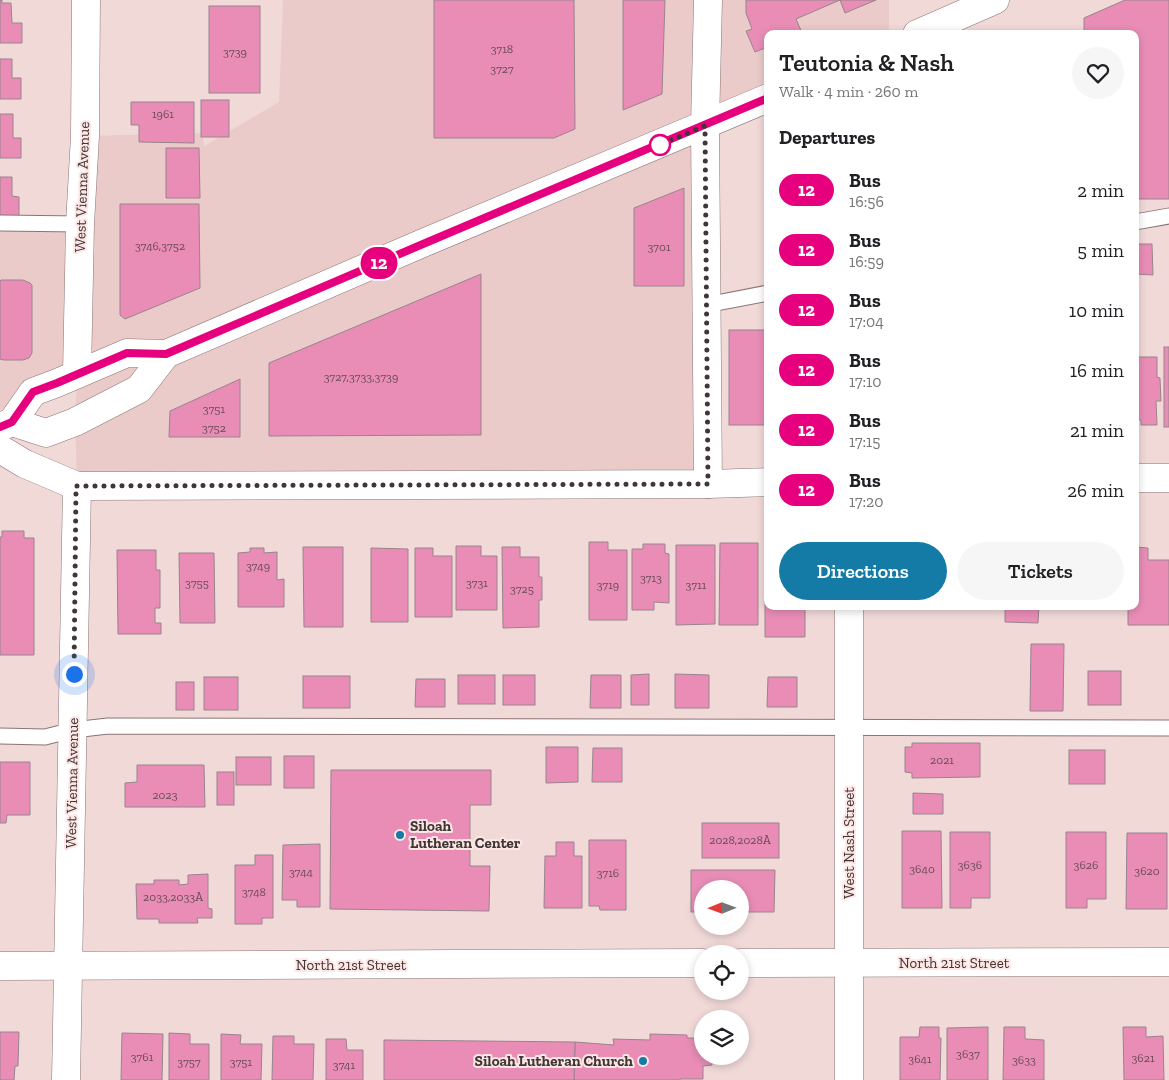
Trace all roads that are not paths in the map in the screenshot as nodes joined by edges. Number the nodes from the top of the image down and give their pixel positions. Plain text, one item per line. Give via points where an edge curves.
1 (86, 0) edge
2 (708, 0) edge
3 (995, 0) edge
4 (926, 30) edge
5 (764, 100) edge
6 (705, 126) junction
7 (1169, 216) edge
8 (1139, 221) edge
9 (0, 223) edge
10 (80, 224) junction
11 (764, 294) edge
12 (706, 305) junction
13 (166, 354) junction
14 (77, 374) junction
15 (6, 424) edge
16 (0, 449) edge
17 (1139, 478) edge
18 (1169, 478) edge
19 (764, 482) edge
20 (708, 484) junction
21 (76, 486) junction
22 (849, 610) edge
23 (850, 728) junction
24 (1169, 728) edge
25 (73, 730) junction
26 (0, 736) edge
27 (849, 962) junction
28 (1169, 962) edge
29 (694, 963) edge
30 (749, 963) edge
31 (0, 966) edge
32 (67, 966) junction
33 (66, 1080) edge
34 (849, 1080) edge

1 - 10 street, West Vienna Avenue via 85,136
2 - 6 street
3 - 4 street
5 - 6 street
6 - 12 street
6 - 13 street
7 - 8 lane
9 - 10 lane
10 - 14 street, West Vienna Avenue
11 - 12 lane
12 - 20 street
13 - 14 street via 127,353
13 - 15 street via 140,389 75,422 46,432
14 - 15 street via 33,392
16 - 21 street via 25,464
17 - 18 street
19 - 20 street
20 - 21 street
21 - 25 street, West Vienna Avenue
22 - 23 street, West Nash Street
23 - 24 lane
23 - 25 lane via 108,726
23 - 27 street, West Nash Street
25 - 26 lane via 45,737
25 - 32 street, West Vienna Avenue
27 - 28 street, North 21st Street
27 - 30 street, North 21st Street
27 - 34 street, West Nash Street
29 - 32 street, North 21st Street
31 - 32 street, North 21st Street
32 - 33 street, West Vienna Avenue

